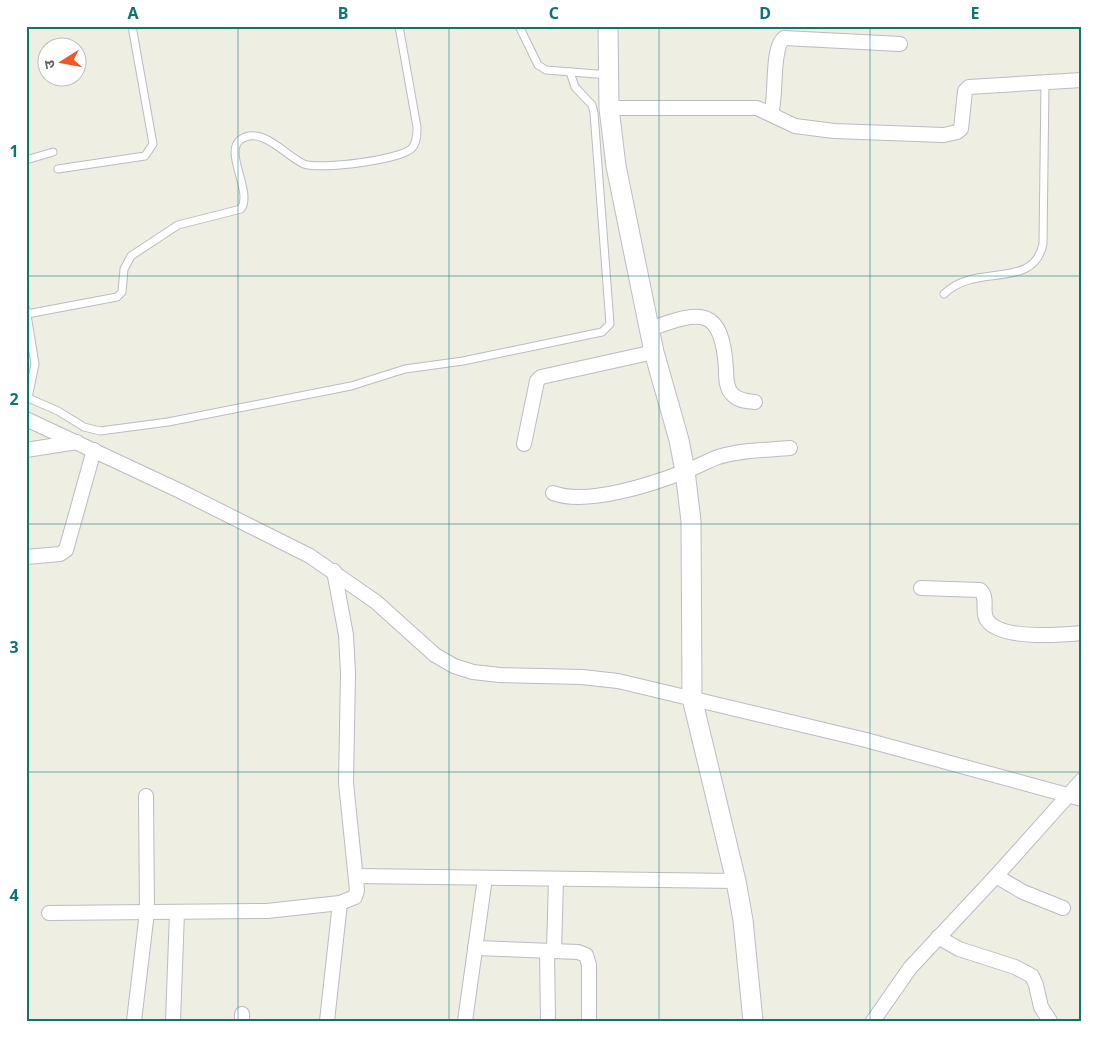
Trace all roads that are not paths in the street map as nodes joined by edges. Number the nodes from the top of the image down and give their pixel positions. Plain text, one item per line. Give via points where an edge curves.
1 (132, 26) edge
2 (399, 26) edge
3 (519, 26) edge
4 (608, 26) edge
5 (900, 44) dead end
6 (570, 72) junction
7 (609, 75) junction
8 (1082, 80) edge
9 (1044, 83) junction
10 (609, 108) junction
11 (771, 114) junction
12 (53, 152) dead end
13 (26, 160) edge
14 (58, 169) dead end
15 (944, 294) dead end
16 (27, 312) edge
17 (650, 329) junction
18 (654, 352) junction
19 (27, 398) edge
20 (755, 402) dead end
21 (26, 420) edge
22 (78, 442) junction
23 (524, 444) dead end
24 (790, 448) dead end
25 (26, 450) edge
26 (94, 450) junction
27 (685, 471) junction
28 (553, 493) dead end
29 (26, 557) edge
30 (334, 571) junction
31 (921, 588) dead end
32 (1082, 634) edge
33 (692, 698) junction
34 (1082, 780) edge
35 (146, 796) dead end
36 (1075, 797) edge
37 (357, 876) junction
38 (996, 876) junction
39 (485, 878) junction
40 (556, 879) junction
41 (736, 881) junction
42 (340, 903) junction
43 (1063, 908) dead end
44 (147, 912) junction
45 (177, 912) junction
46 (49, 913) dead end
47 (938, 937) junction
48 (474, 948) junction
49 (550, 951) junction
50 (134, 1021) edge
51 (174, 1021) edge
52 (327, 1021) edge
53 (465, 1021) edge
54 (548, 1021) edge
55 (590, 1021) edge
56 (753, 1021) edge
57 (873, 1021) edge
58 (1050, 1021) edge

1 - 14 lane via 153,144 145,156
2 - 16 lane via 417,126 416,140 411,148 392,156 317,167 304,164 265,139 248,137 240,140 235,155 245,199 241,209 178,225 131,256 124,269 122,292 117,297
3 - 6 lane via 538,65 546,70
4 - 7 street
5 - 11 street via 784,38 777,46
6 - 7 lane
6 - 19 lane via 575,87 592,105 594,113 610,324 602,332 405,369 351,386 176,420 100,431 84,427
7 - 10 street
8 - 9 street
9 - 11 street via 969,87 965,91 963,124 961,129 951,134 805,127 787,124
9 - 15 lane via 1043,244 1040,257 1032,266 1018,272 960,281
10 - 11 street via 757,108
10 - 17 street via 616,166
12 - 13 lane
16 - 19 lane via 35,364
17 - 18 street
17 - 20 street via 684,317 697,316 714,322 721,332 728,386 732,394
18 - 23 street via 541,377 537,382
18 - 27 street
21 - 22 street
22 - 25 street
22 - 26 street
24 - 27 street via 727,455
26 - 29 street via 66,550 60,554
26 - 30 street via 279,539
27 - 28 street via 655,482 585,497
27 - 33 street via 692,521
30 - 33 street via 376,602 435,655 454,666 500,675 618,681
30 - 37 street via 346,635 346,783
31 - 32 street via 980,590 988,621 1006,631 1041,635
33 - 36 street via 866,740
33 - 41 street
34 - 36 street
35 - 44 street
36 - 38 street
37 - 39 street
37 - 42 street via 355,897
38 - 43 street via 1023,892
38 - 47 street
39 - 40 street
39 - 48 street
40 - 41 street
40 - 49 street
41 - 56 street
42 - 45 street via 267,911
42 - 52 street
44 - 45 street
44 - 46 street
44 - 50 street
45 - 51 street
47 - 57 street via 910,968
47 - 58 street via 958,949 1015,966 1032,976 1041,1006
48 - 49 street
48 - 53 street
49 - 54 street
49 - 55 street via 586,955

